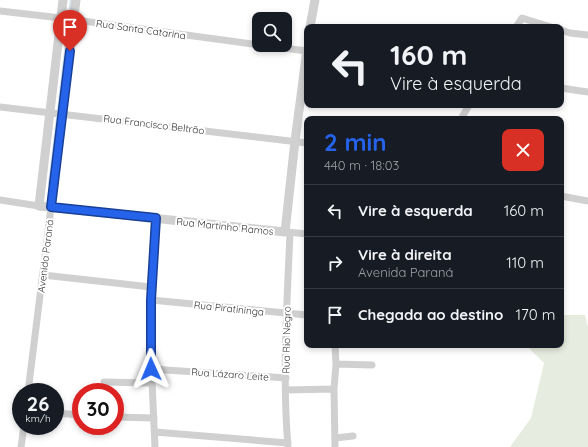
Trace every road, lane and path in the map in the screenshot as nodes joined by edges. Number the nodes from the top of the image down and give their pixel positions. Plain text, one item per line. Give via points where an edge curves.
1 (63, 0) edge
2 (76, 0) edge
3 (315, 0) edge
4 (0, 12) edge
5 (61, 18) junction
6 (73, 20) junction
7 (311, 24) edge
8 (518, 24) edge
9 (541, 24) edge
10 (564, 31) edge
11 (588, 35) edge
12 (252, 44) edge
13 (292, 49) edge
14 (304, 51) edge
15 (304, 74) edge
16 (564, 88) edge
17 (588, 92) edge
18 (0, 107) edge
19 (56, 113) junction
20 (295, 141) junction
21 (304, 142) edge
22 (564, 197) edge
23 (0, 200) edge
24 (588, 201) edge
25 (39, 206) junction
26 (51, 207) junction
27 (156, 218) junction
28 (288, 232) junction
29 (304, 234) edge
30 (43, 275) junction
31 (151, 287) junction
32 (151, 300) junction
33 (286, 314) junction
34 (304, 315) edge
35 (335, 348) edge
36 (336, 364) junction
37 (372, 365) dead end
38 (151, 369) junction
39 (286, 378) junction
40 (104, 382) dead end
41 (29, 383) edge
42 (151, 383) junction
43 (334, 389) junction
44 (286, 390) junction
45 (124, 417) edge
46 (154, 418) junction
47 (155, 432) junction
48 (23, 435) edge
49 (353, 436) dead end
50 (335, 438) junction
51 (288, 445) edge
52 (22, 447) edge
53 (156, 447) edge
54 (335, 447) edge

1 - 5 street, Avenida Paraná
2 - 6 street, Avenida Paraná
3 - 7 street
4 - 5 street, Rua Santa Catarina
5 - 6 street, Rua Santa Catarina
5 - 19 street, Avenida Paraná
6 - 12 street, Rua Santa Catarina
6 - 19 street, Avenida Paraná
8 - 9 street via 522,18
10 - 11 street
13 - 14 street, Rua Santa Catarina
15 - 20 street, Rua Rio Negro
16 - 17 street
18 - 19 street, Rua Francisco Beltrão
19 - 20 street, Rua Francisco Beltrão
19 - 25 street, Avenida Paraná
19 - 26 street, Avenida Paraná
20 - 21 street, Rua Francisco Beltrão
20 - 28 street, Rua Rio Negro
22 - 24 street
23 - 25 street, Rua Martinho Ramos
25 - 26 street, Rua Martinho Ramos
26 - 27 street, Rua Martinho Ramos
26 - 30 street, Avenida Paraná
27 - 28 street, Rua Martinho Ramos
27 - 31 street
28 - 29 street, Rua Martinho Ramos
28 - 33 street, Rua Rio Negro
30 - 31 street
30 - 41 street, Avenida Paraná
31 - 32 street
32 - 33 street, Rua Piratininga
32 - 38 street
33 - 34 street, Rua Piratininga
33 - 39 street, Rua Rio Negro
35 - 36 street
36 - 37 street
36 - 43 street
38 - 39 street, Rua Lázaro Leite
38 - 42 street
39 - 44 street, Rua Rio Negro
40 - 42 street
42 - 46 street
43 - 44 street
43 - 50 street
44 - 51 street, Rua Rio Negro
45 - 46 street
46 - 47 street
47 - 51 street
47 - 53 street
48 - 52 street
49 - 50 street
50 - 54 street

